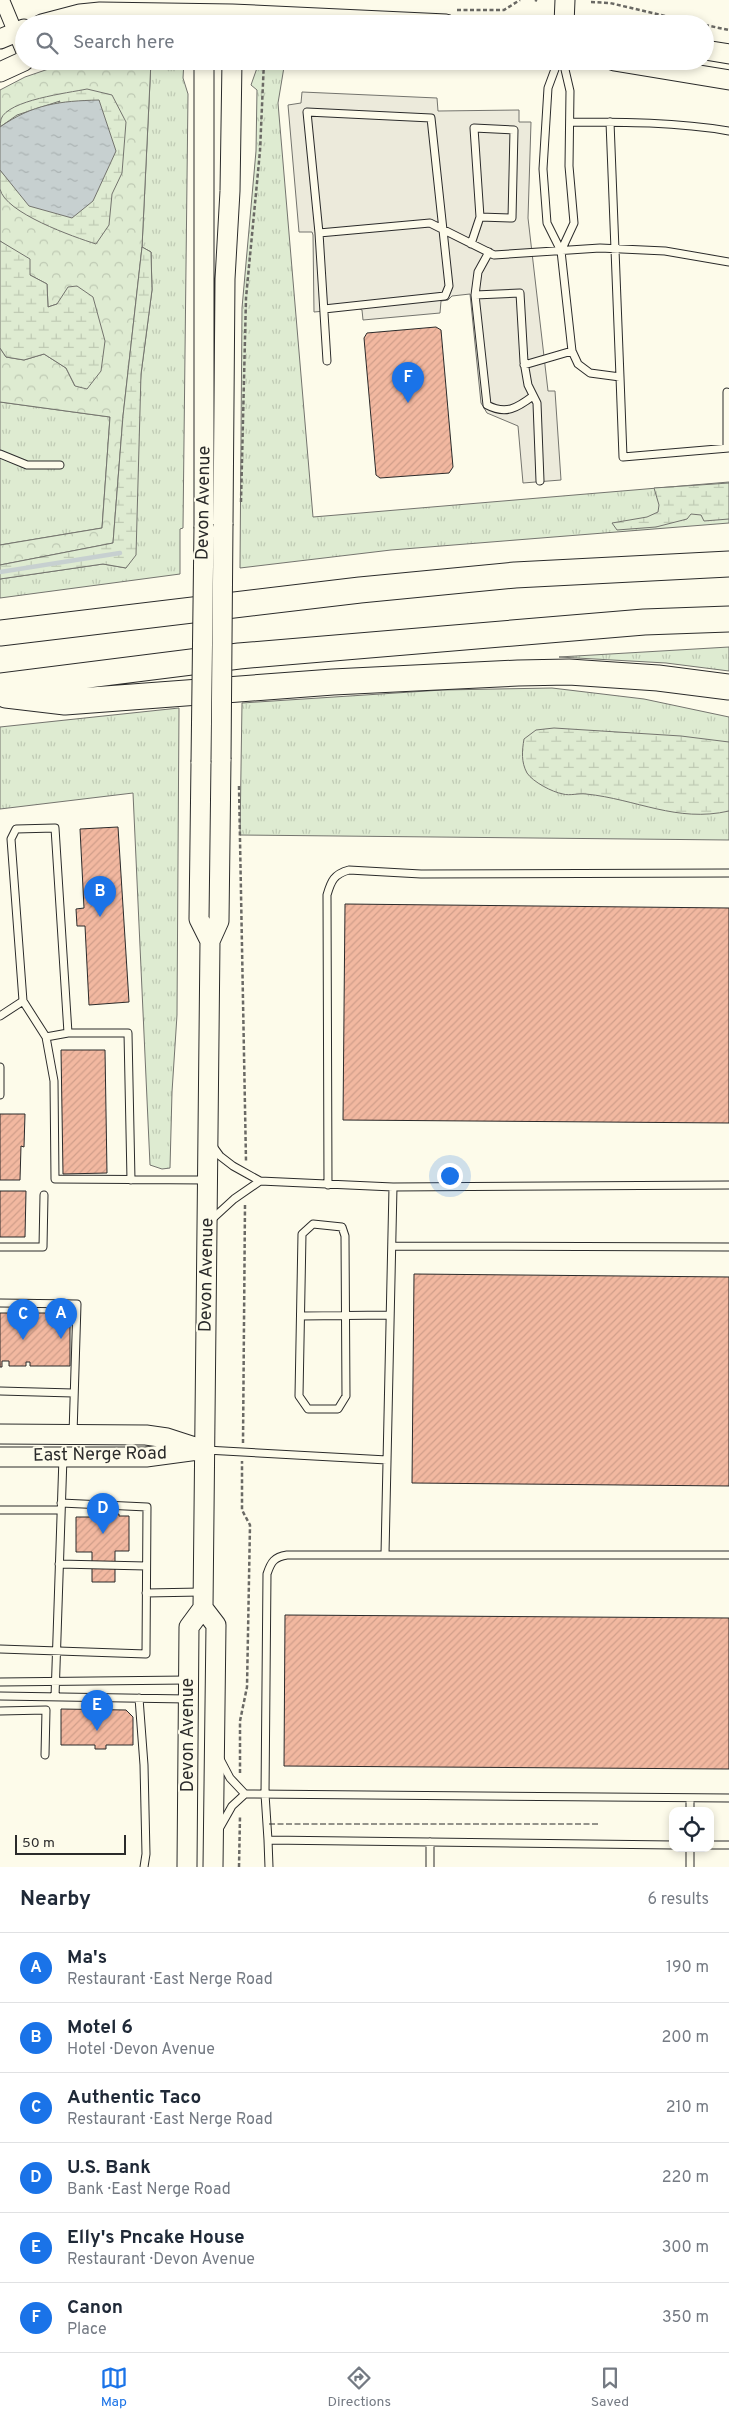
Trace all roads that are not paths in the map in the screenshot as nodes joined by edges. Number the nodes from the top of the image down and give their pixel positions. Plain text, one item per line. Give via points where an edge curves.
1 (2, 0) edge
2 (565, 0) edge
3 (204, 12) edge
4 (232, 12) edge
5 (76, 15) edge
6 (286, 15) edge
7 (564, 15) edge
8 (13, 34) edge
9 (714, 52) edge
10 (729, 54) edge
11 (15, 65) edge
12 (204, 70) edge
13 (232, 70) edge
14 (555, 70) edge
15 (565, 70) edge
16 (668, 70) edge
17 (0, 72) edge
18 (729, 80) edge
19 (570, 122) junction
20 (610, 122) junction
21 (729, 130) edge
22 (480, 217) junction
23 (443, 230) junction
24 (319, 233) junction
25 (471, 244) junction
26 (614, 248) junction
27 (561, 251) junction
28 (489, 252) junction
29 (729, 262) edge
30 (475, 295) junction
31 (324, 308) junction
32 (572, 351) junction
33 (327, 361) dead end
34 (524, 365) junction
35 (620, 377) junction
36 (728, 390) edge
37 (533, 396) junction
38 (728, 448) edge
39 (0, 454) edge
40 (60, 465) dead end
41 (540, 481) dead end
42 (729, 554) edge
43 (729, 564) edge
44 (586, 572) junction
45 (729, 619) edge
46 (0, 633) edge
47 (568, 672) junction
48 (0, 686) edge
49 (729, 688) edge
50 (0, 694) edge
51 (729, 701) edge
52 (729, 873) edge
53 (210, 941) junction
54 (23, 1001) junction
55 (0, 1016) edge
56 (68, 1033) junction
57 (46, 1036) junction
58 (0, 1066) edge
59 (0, 1095) edge
60 (209, 1141) junction
61 (131, 1180) junction
62 (208, 1180) junction
63 (260, 1181) junction
64 (328, 1185) junction
65 (729, 1186) edge
66 (393, 1187) junction
67 (44, 1195) dead end
68 (208, 1223) junction
69 (392, 1246) junction
70 (0, 1247) edge
71 (729, 1247) edge
72 (0, 1303) edge
73 (390, 1314) junction
74 (346, 1315) junction
75 (301, 1316) junction
76 (0, 1391) edge
77 (73, 1393) junction
78 (0, 1434) edge
79 (73, 1434) junction
80 (204, 1450) junction
81 (64, 1456) junction
82 (0, 1457) edge
83 (387, 1460) junction
84 (61, 1507) junction
85 (0, 1510) edge
86 (385, 1554) junction
87 (729, 1555) edge
88 (59, 1564) junction
89 (146, 1566) junction
90 (146, 1593) junction
91 (203, 1600) junction
92 (0, 1649) edge
93 (56, 1651) junction
94 (56, 1680) junction
95 (188, 1680) junction
96 (0, 1682) edge
97 (0, 1696) edge
98 (55, 1696) junction
99 (139, 1698) junction
100 (188, 1700) junction
101 (0, 1711) edge
102 (214, 1747) junction
103 (45, 1755) dead end
104 (242, 1794) junction
105 (265, 1794) junction
106 (690, 1798) junction
107 (729, 1798) edge
108 (690, 1807) edge
109 (213, 1840) junction
110 (268, 1840) junction
111 (430, 1842) junction
112 (669, 1845) edge
113 (714, 1845) edge
114 (729, 1845) edge
115 (690, 1852) edge
116 (144, 1867) edge
117 (187, 1867) edge
118 (213, 1867) edge
119 (268, 1867) edge
120 (430, 1867) edge
121 (690, 1867) edge

1 - 8 street
2 - 7 main road
3 - 4 main road
3 - 5 main road
4 - 6 main road
9 - 10 main road
11 - 17 main road
12 - 53 main road, Devon Avenue, bridge via 204,527 199,919
13 - 53 main road, Devon Avenue, bridge via 222,524 219,921
14 - 27 lane via 548,88 543,169 547,223
15 - 19 lane via 570,91
16 - 18 main road
19 - 20 lane
19 - 27 lane via 569,166 574,223
20 - 21 lane
20 - 26 lane
22 - 22 lane via 474,128 514,130 512,218
22 - 25 lane
23 - 24 lane via 430,223
23 - 24 lane via 431,118 307,112
23 - 25 lane
23 - 31 lane via 450,286 445,296
24 - 31 lane
25 - 28 lane
26 - 27 lane
26 - 29 lane via 665,251
26 - 35 lane
27 - 28 lane via 506,255
27 - 32 lane
28 - 30 lane via 478,272
30 - 34 lane via 520,293
30 - 37 lane via 487,405 505,412
31 - 33 lane
32 - 34 lane
32 - 35 lane via 578,364 590,374
34 - 37 lane
35 - 38 lane via 623,457
36 - 38 lane
37 - 41 lane via 537,403
39 - 40 lane via 27,465
42 - 44 highway
43 - 44 highway
44 - 46 highway via 514,575 360,590
45 - 48 highway via 644,622 239,656
47 - 49 highway via 658,678
47 - 50 highway via 333,682 65,702
47 - 51 highway
52 - 64 lane via 421,874 349,870 339,873 332,880 327,895
53 - 60 main road, Devon Avenue
54 - 55 lane
54 - 56 lane via 11,839 16,829 55,828
54 - 57 lane
56 - 57 lane
56 - 61 lane via 128,1033
57 - 61 lane via 54,1081 56,1179
58 - 59 lane
60 - 62 main road, Devon Avenue
60 - 63 lane via 220,1156
61 - 62 lane
62 - 68 main road, Devon Avenue
63 - 64 lane
63 - 68 lane
64 - 66 lane
65 - 66 lane
66 - 69 lane
67 - 70 lane via 43,1247
68 - 80 main road, Devon Avenue
69 - 71 lane
69 - 73 lane
72 - 77 lane via 77,1304
73 - 74 lane
73 - 83 lane
74 - 75 lane
74 - 75 lane via 345,1236 342,1227 314,1224 302,1234
74 - 75 lane via 346,1396 338,1409 308,1409 299,1396
76 - 77 lane
77 - 79 lane
78 - 79 main road, East Nerge Road
79 - 80 main road, East Nerge Road via 146,1435
80 - 81 main road, East Nerge Road via 146,1457
80 - 83 lane
80 - 91 main road, Devon Avenue
81 - 82 main road, East Nerge Road
81 - 84 lane
83 - 86 lane
84 - 85 lane
84 - 88 lane
84 - 89 lane via 147,1507
86 - 87 lane
86 - 105 lane via 287,1555 270,1563 267,1574
88 - 89 lane
88 - 93 lane
89 - 90 lane
90 - 91 lane
90 - 93 lane via 146,1654
91 - 95 main road, Devon Avenue via 188,1627
91 - 102 main road, Devon Avenue via 216,1625
92 - 93 lane
93 - 94 lane
94 - 95 lane
94 - 96 lane
94 - 98 lane
95 - 100 main road, Devon Avenue
97 - 98 lane
98 - 99 lane
99 - 100 lane
99 - 116 lane via 144,1765
100 - 117 main road, Devon Avenue
101 - 103 lane via 46,1710
102 - 104 lane
102 - 109 main road, Devon Avenue
104 - 105 lane
104 - 109 lane
105 - 106 lane
105 - 110 lane
106 - 107 lane
106 - 108 lane
109 - 118 main road, Devon Avenue
110 - 111 lane
110 - 119 lane
111 - 112 lane
111 - 120 lane
113 - 114 lane
115 - 121 lane

